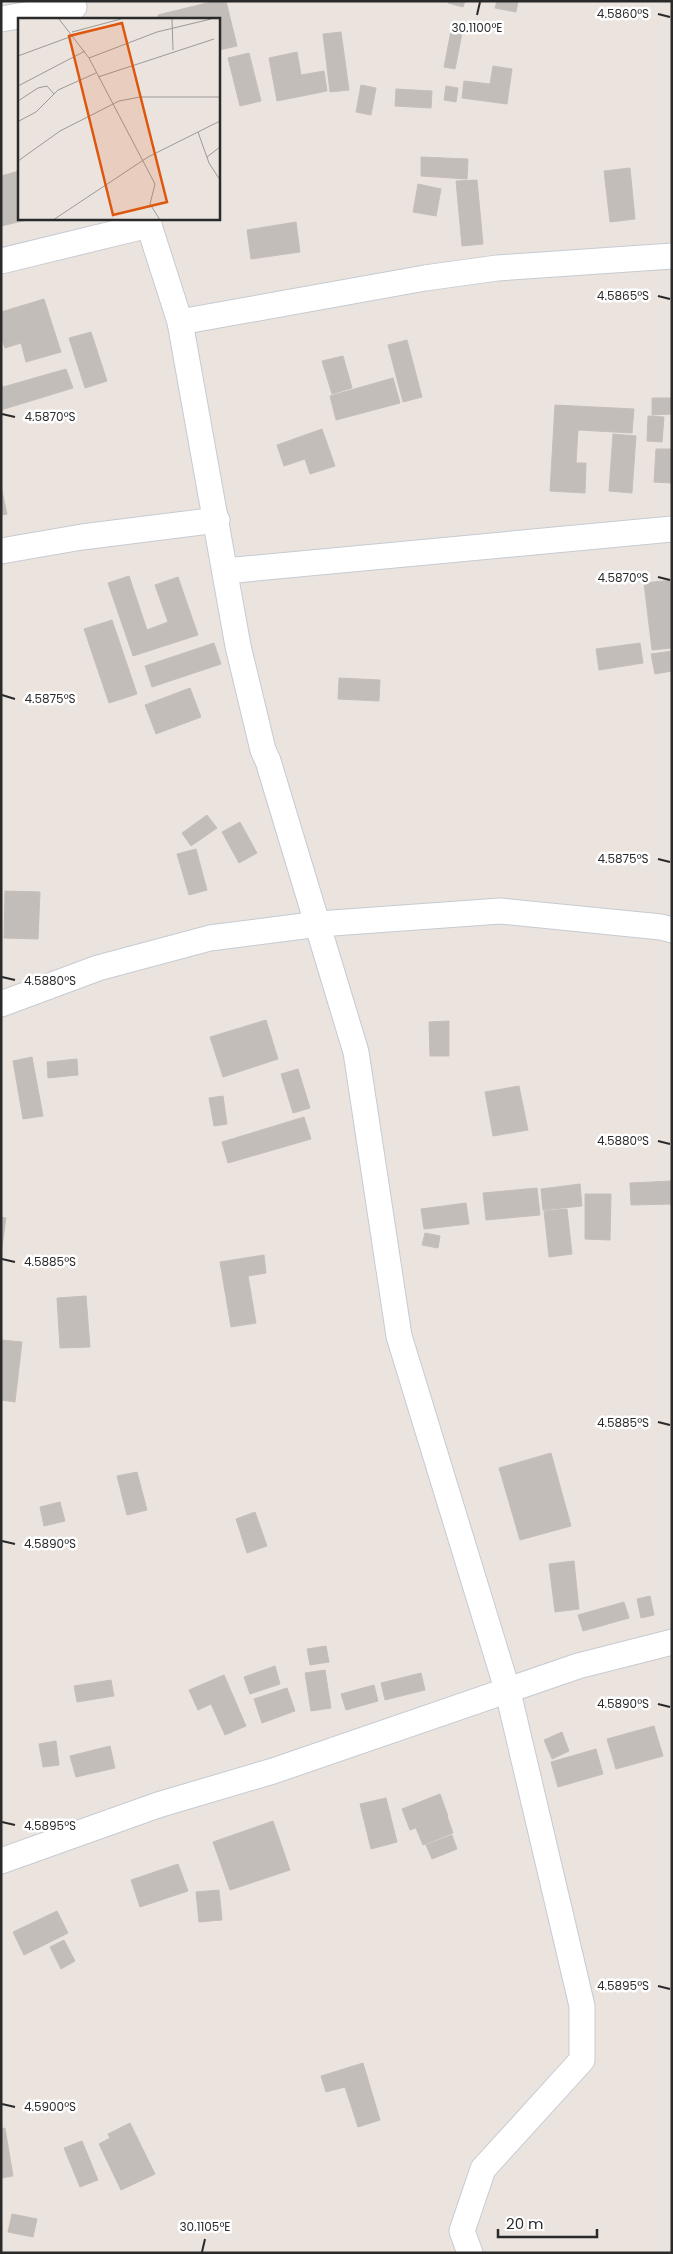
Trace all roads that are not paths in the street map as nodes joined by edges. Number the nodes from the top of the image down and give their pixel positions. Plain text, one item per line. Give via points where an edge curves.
1 (74, 9) edge
2 (1, 19) edge
3 (148, 222) edge
4 (672, 256) edge
5 (1, 261) edge
6 (180, 322) junction
7 (217, 520) junction
8 (672, 529) edge
9 (1, 551) edge
10 (225, 571) junction
11 (319, 924) junction
12 (672, 930) edge
13 (1, 1004) edge
14 (672, 1642) edge
15 (508, 1692) junction
16 (1, 1861) edge
17 (470, 2253) edge

1 - 2 street
3 - 5 street
3 - 6 street
4 - 6 street via 497,268
6 - 7 street
7 - 9 street
7 - 10 street
8 - 10 street
10 - 11 street via 238,646 263,750
11 - 12 street via 500,911
11 - 13 street via 210,938 98,968
11 - 15 street via 356,1052 399,1336
14 - 15 street via 578,1666
15 - 16 street via 273,1771 158,1805
15 - 17 street via 582,2006 582,2060 483,2169 462,2231

